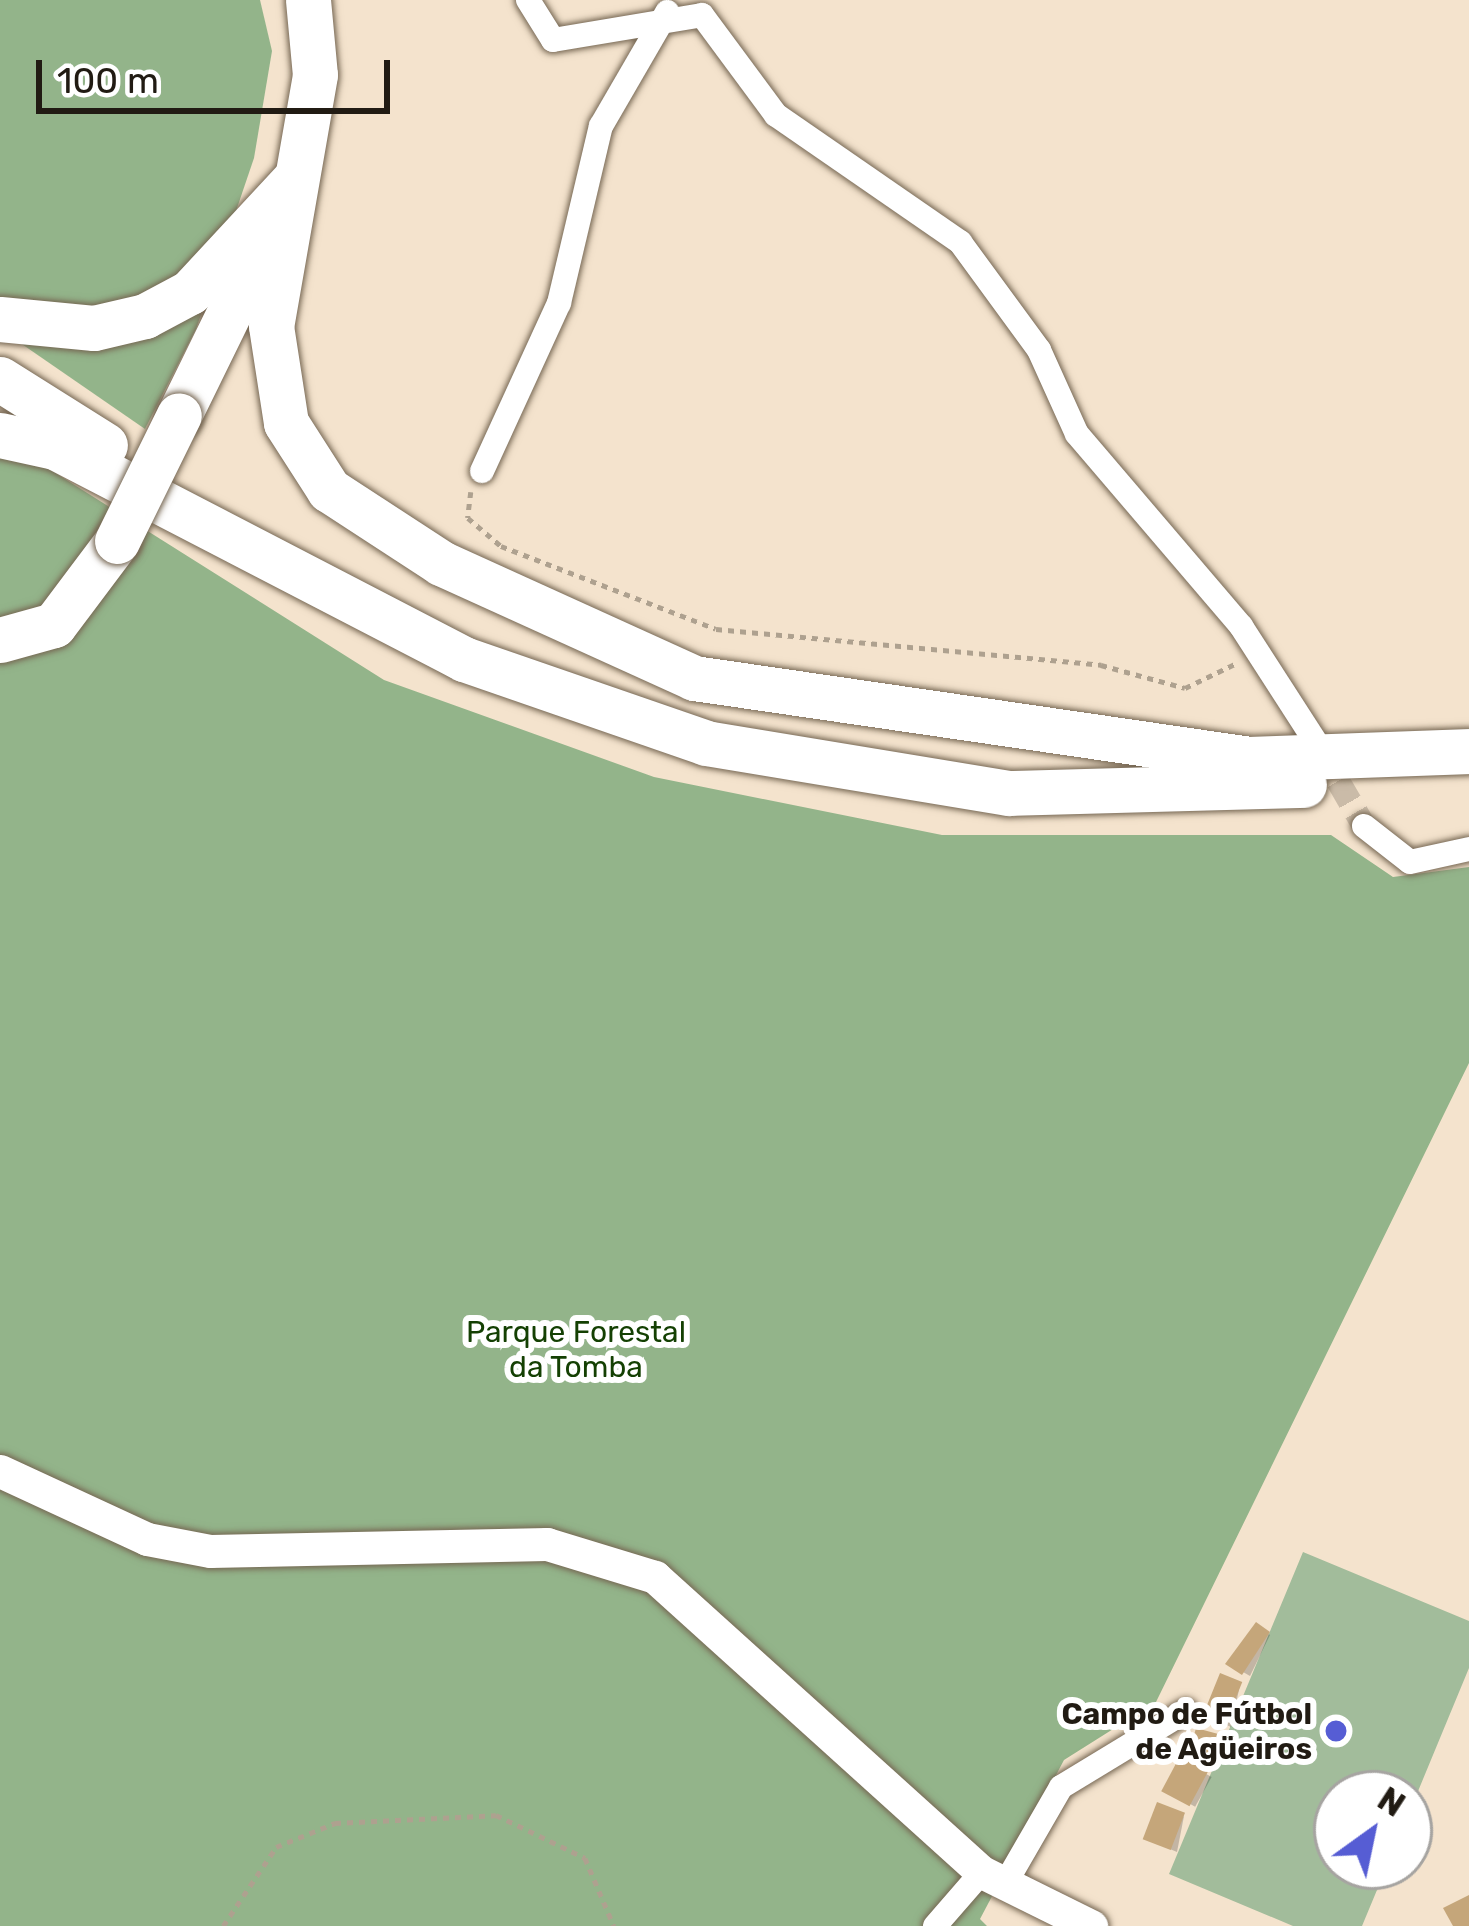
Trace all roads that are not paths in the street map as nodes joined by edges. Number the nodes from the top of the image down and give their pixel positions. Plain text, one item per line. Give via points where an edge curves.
1 (308, 0) edge
2 (528, 0) edge
3 (669, 9) edge
4 (293, 180) junction
5 (0, 319) edge
6 (0, 379) edge
7 (0, 435) edge
8 (482, 471) road end
9 (365, 611) junction
10 (0, 640) edge
11 (1315, 741) tunnel mouth
12 (1469, 751) edge
13 (1469, 772) edge
14 (1364, 826) tunnel mouth
15 (1469, 849) edge
16 (0, 1471) edge
17 (1186, 1711) dead end
18 (994, 1878) junction
19 (935, 1926) edge
20 (1091, 1926) edge

1 - 4 highway via 315,75
2 - 3 street via 553,40
3 - 8 street via 601,126 560,303
3 - 11 street via 716,24 776,115 960,242 1039,350 1077,434 1255,648
4 - 5 highway via 208,276 145,316 94,328
4 - 10 highway, bridge via 117,541 54,625
4 - 12 highway via 271,326 286,422 328,490 441,563 694,678 1266,761
6 - 9 highway
7 - 9 highway via 56,447
9 - 13 highway via 596,709 838,772 1170,796
14 - 15 street via 1410,862
16 - 18 street via 147,1539 210,1551 547,1544 656,1577
17 - 18 street via 1060,1787
18 - 19 street
18 - 20 street

